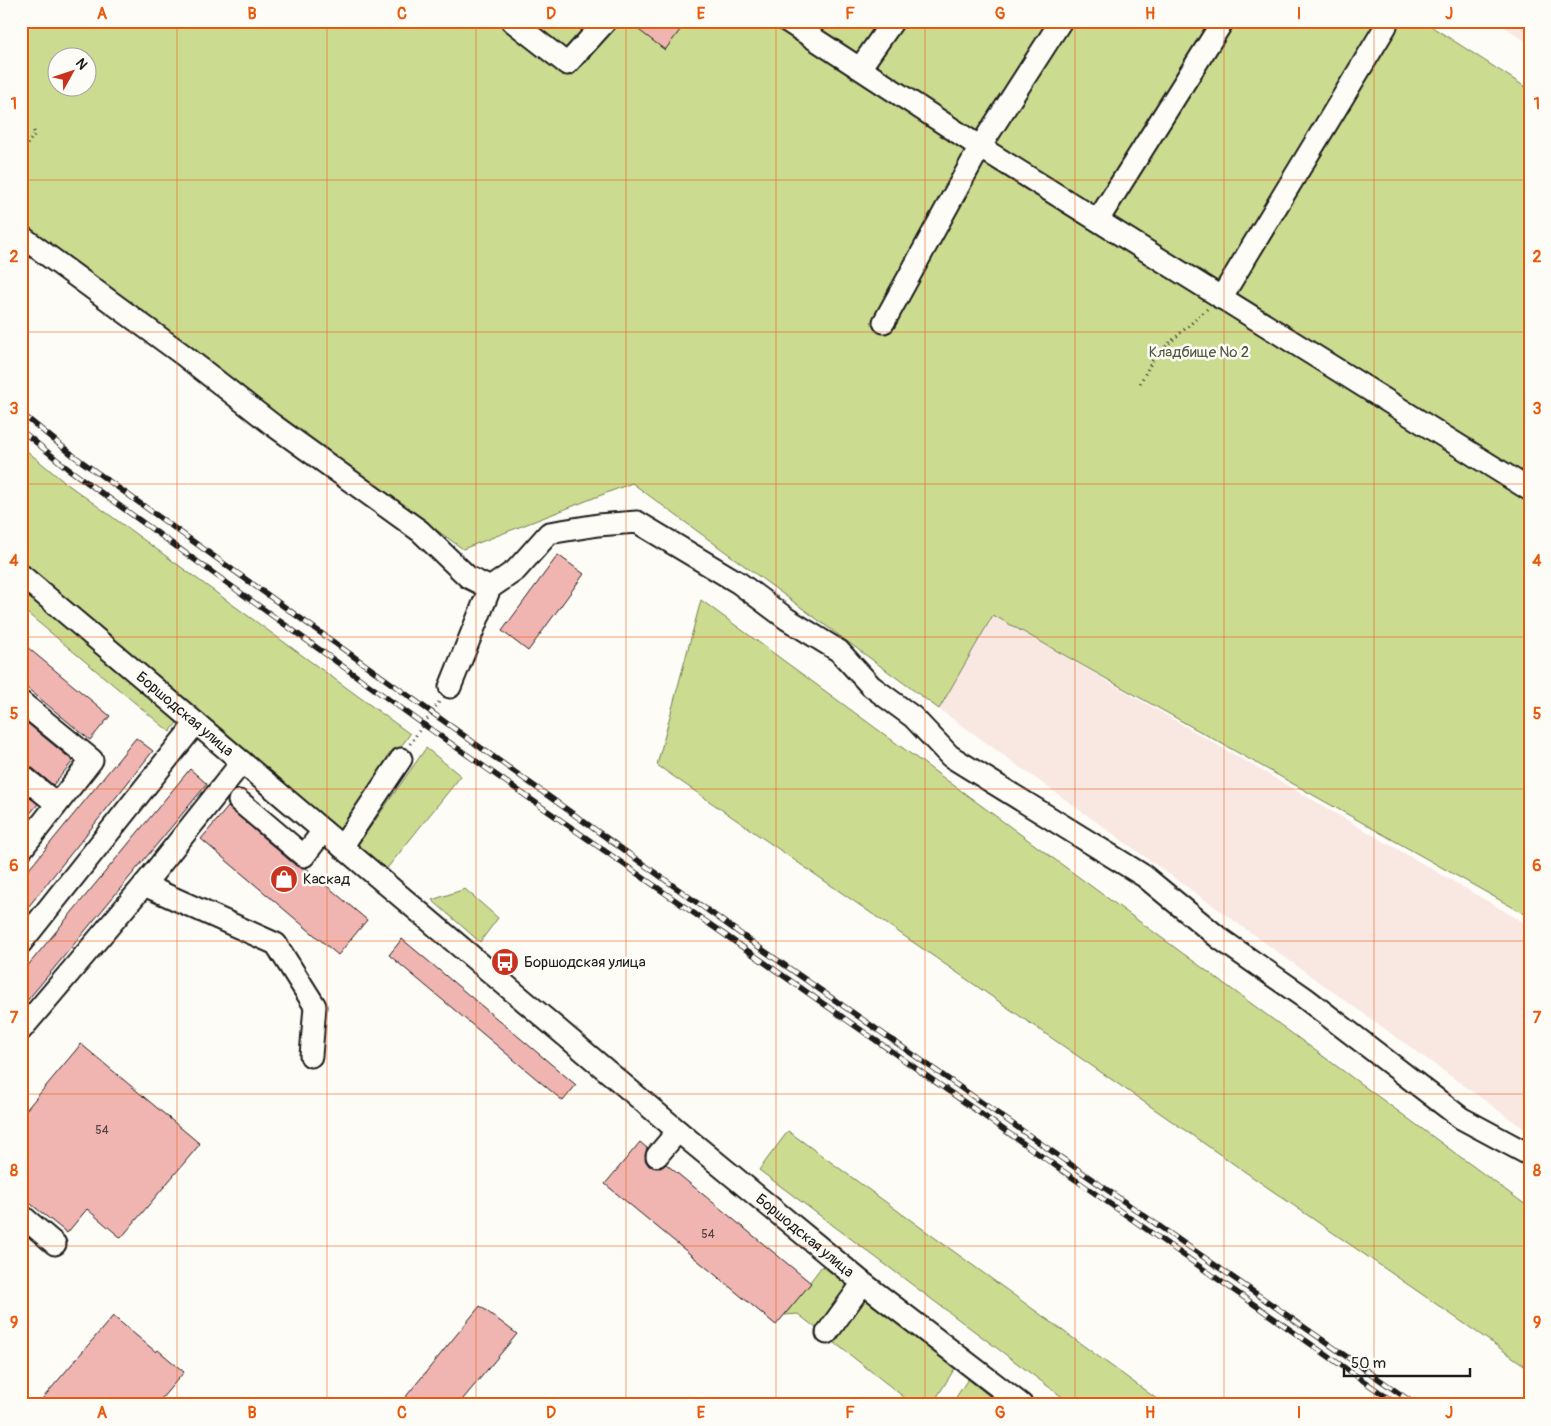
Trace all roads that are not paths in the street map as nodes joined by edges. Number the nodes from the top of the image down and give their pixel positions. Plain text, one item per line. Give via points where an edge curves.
1 (512, 21) edge
2 (606, 21) edge
3 (788, 21) edge
4 (893, 21) edge
5 (1062, 21) edge
6 (1223, 21) edge
7 (1386, 26) dead end
8 (860, 68) junction
9 (980, 147) junction
10 (1098, 220) junction
11 (21, 236) edge
12 (1221, 298) junction
13 (884, 322) dead end
14 (1530, 490) edge
15 (21, 575) edge
16 (490, 588) junction
17 (450, 687) road end
18 (21, 702) edge
19 (196, 723) junction
20 (401, 759) road end
21 (242, 762) junction
22 (21, 775) edge
23 (239, 802) dead end
24 (57, 804) junction
25 (323, 831) junction
26 (342, 847) junction
27 (21, 849) edge
28 (144, 885) junction
29 (21, 944) edge
30 (21, 1030) edge
31 (311, 1056) dead end
32 (678, 1131) junction
33 (1530, 1154) edge
34 (657, 1156) dead end
35 (21, 1215) edge
36 (55, 1244) dead end
37 (863, 1284) junction
38 (827, 1334) dead end
39 (1022, 1405) edge

1 - 2 street via 566,64
3 - 8 street
4 - 8 street
5 - 9 street
6 - 10 street
7 - 12 street
8 - 9 street
9 - 10 street
9 - 13 street
10 - 12 street
11 - 16 street via 420,531 468,577
12 - 14 street
15 - 19 street, Боршодская улица
16 - 17 street
16 - 33 street via 516,570 550,533 636,522 739,584 839,651 871,686 914,717 950,756 1144,876 1218,938 1304,998 1461,1118
18 - 24 street via 92,760
19 - 21 street, Боршодская улица
19 - 29 street
20 - 26 street
21 - 25 street, Боршодская улица
21 - 28 street
22 - 24 street
23 - 25 street via 304,856
24 - 27 street
25 - 26 street, Боршодская улица
26 - 32 street, Боршодская улица
28 - 30 street
28 - 31 street via 276,944 315,1006
32 - 34 street
32 - 37 street, Боршодская улица
35 - 36 street
37 - 38 street
37 - 39 street, Боршодская улица

